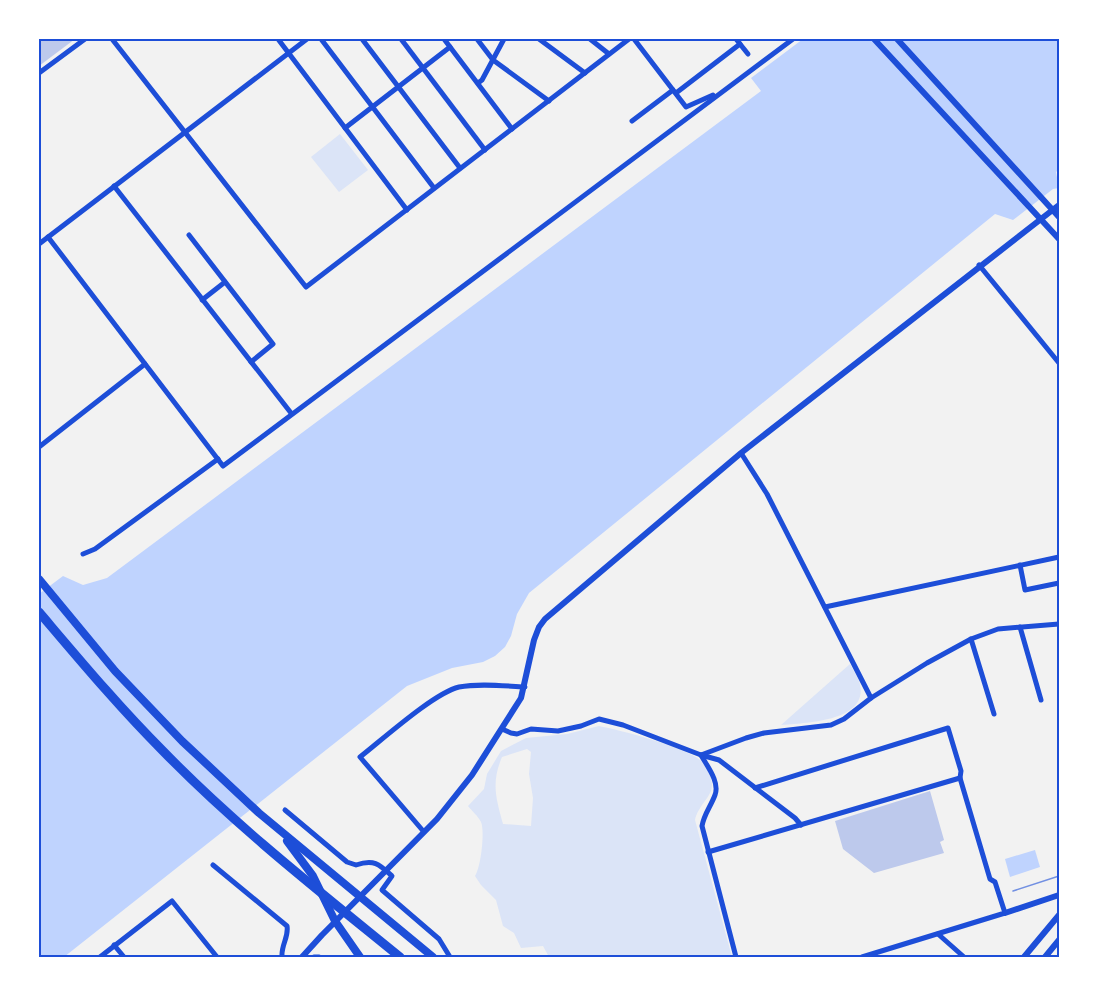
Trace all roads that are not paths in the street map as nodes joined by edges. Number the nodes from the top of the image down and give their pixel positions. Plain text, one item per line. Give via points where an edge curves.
1 (85, 39) edge
2 (112, 39) edge
3 (278, 39) edge
4 (307, 39) edge
5 (321, 39) edge
6 (362, 39) edge
7 (401, 39) edge
8 (444, 39) edge
9 (477, 39) edge
10 (504, 39) edge
11 (539, 39) edge
12 (590, 39) edge
13 (631, 39) edge
14 (793, 39) edge
15 (874, 39) edge
16 (897, 39) edge
17 (738, 42) edge
18 (450, 47) junction
19 (288, 52) junction
20 (609, 54) junction
21 (748, 54) dead end
22 (493, 60) junction
23 (423, 68) junction
24 (39, 73) edge
25 (585, 73) junction
26 (477, 83) junction
27 (398, 87) junction
28 (675, 91) junction
29 (723, 91) junction
30 (549, 101) junction
31 (373, 106) junction
32 (632, 122) dead end
33 (345, 128) junction
34 (512, 129) junction
35 (185, 131) junction
36 (485, 150) junction
37 (460, 168) junction
38 (114, 186) junction
39 (434, 188) junction
40 (1059, 205) edge
41 (1052, 209) junction
42 (407, 210) junction
43 (1059, 217) edge
44 (1039, 219) junction
45 (189, 235) dead end
46 (48, 237) junction
47 (1059, 239) edge
48 (39, 244) edge
49 (980, 265) junction
50 (225, 282) junction
51 (202, 300) junction
52 (251, 362) junction
53 (1059, 363) edge
54 (145, 364) junction
55 (291, 413) junction
56 (39, 447) edge
57 (741, 453) junction
58 (218, 459) junction
59 (83, 554) dead end
60 (1059, 557) edge
61 (1020, 565) junction
62 (39, 579) edge
63 (1059, 583) edge
64 (825, 606) junction
65 (39, 612) edge
66 (1059, 624) edge
67 (1020, 627) junction
68 (971, 639) junction
69 (525, 687) junction
70 (871, 698) junction
71 (1041, 700) dead end
72 (994, 714) dead end
73 (502, 729) junction
74 (701, 755) junction
75 (960, 777) junction
76 (754, 788) junction
77 (285, 810) dead end
78 (801, 825) junction
79 (277, 829) junction
80 (424, 832) junction
81 (708, 852) junction
82 (213, 865) dead end
83 (386, 870) junction
84 (1059, 895) edge
85 (360, 896) junction
86 (1005, 913) junction
87 (1059, 915) edge
88 (335, 921) junction
89 (938, 934) junction
90 (1059, 940) edge
91 (114, 945) junction
92 (956, 951) junction
93 (100, 957) edge
94 (124, 957) edge
95 (217, 957) edge
96 (282, 957) edge
97 (302, 957) edge
98 (314, 957) edge
99 (319, 957) edge
100 (360, 957) edge
101 (400, 957) edge
102 (433, 957) edge
103 (450, 957) edge
104 (736, 957) edge
105 (862, 957) edge
106 (951, 957) edge
107 (964, 957) edge
108 (1024, 957) edge
109 (1045, 957) edge

1 - 24 street
2 - 35 street
3 - 19 street
4 - 19 street
5 - 31 street
6 - 27 street
7 - 23 street
8 - 18 street
9 - 22 street
10 - 22 street
11 - 25 street
12 - 20 street
13 - 20 street
13 - 28 street
14 - 29 street
15 - 44 street
16 - 41 street
17 - 21 street
17 - 28 street
18 - 23 street
18 - 26 street
19 - 33 street
19 - 35 street
20 - 25 street
22 - 26 street
22 - 30 street
23 - 27 street
23 - 36 street
25 - 30 street
26 - 34 street
27 - 31 street
27 - 37 street
28 - 29 street via 686,107
28 - 32 street
29 - 55 street
30 - 34 street
31 - 33 street
31 - 39 street
33 - 42 street
34 - 36 street
35 - 38 street
35 - 42 street via 306,287
36 - 37 street
37 - 39 street
38 - 46 street
38 - 51 street
39 - 42 street
40 - 41 street
41 - 43 street
41 - 44 street
44 - 47 street
44 - 49 street
45 - 50 street
46 - 48 street
46 - 54 street
49 - 53 street
49 - 57 street
50 - 51 street
50 - 52 street via 273,344
51 - 52 street
52 - 55 street
54 - 56 street
54 - 58 street
55 - 58 street via 223,466
57 - 64 street via 767,494
57 - 69 street via 545,618 534,640
58 - 59 street
60 - 61 street
61 - 63 street via 1025,590
61 - 64 street
62 - 79 highway via 115,671 182,741
64 - 70 street
65 - 101 highway via 117,703 200,787
66 - 67 street
67 - 68 street via 998,629
67 - 71 street
68 - 70 street
68 - 72 street
69 - 73 street
69 - 80 street via 473,686 441,695 360,757
70 - 74 street via 831,725 764,733
73 - 74 street via 518,734 531,729 558,731 599,719
73 - 80 street via 472,775
74 - 76 street via 719,760
74 - 81 street via 717,787 702,826
75 - 76 street via 948,728
75 - 78 street
75 - 86 street via 990,879 995,882
76 - 78 street
77 - 83 street via 347,862 375,862
78 - 81 street
79 - 85 highway
79 - 88 highway via 313,876
80 - 83 street
81 - 104 street
82 - 96 street via 287,926
83 - 85 street
83 - 103 street via 392,876 382,890 439,939
84 - 86 street
85 - 88 street
85 - 102 highway
86 - 89 street
87 - 108 street
88 - 97 street
88 - 100 highway
89 - 92 street
89 - 105 street
90 - 109 street
91 - 93 street
91 - 94 street
91 - 95 street via 172,901
92 - 106 street
92 - 107 street
98 - 99 street

